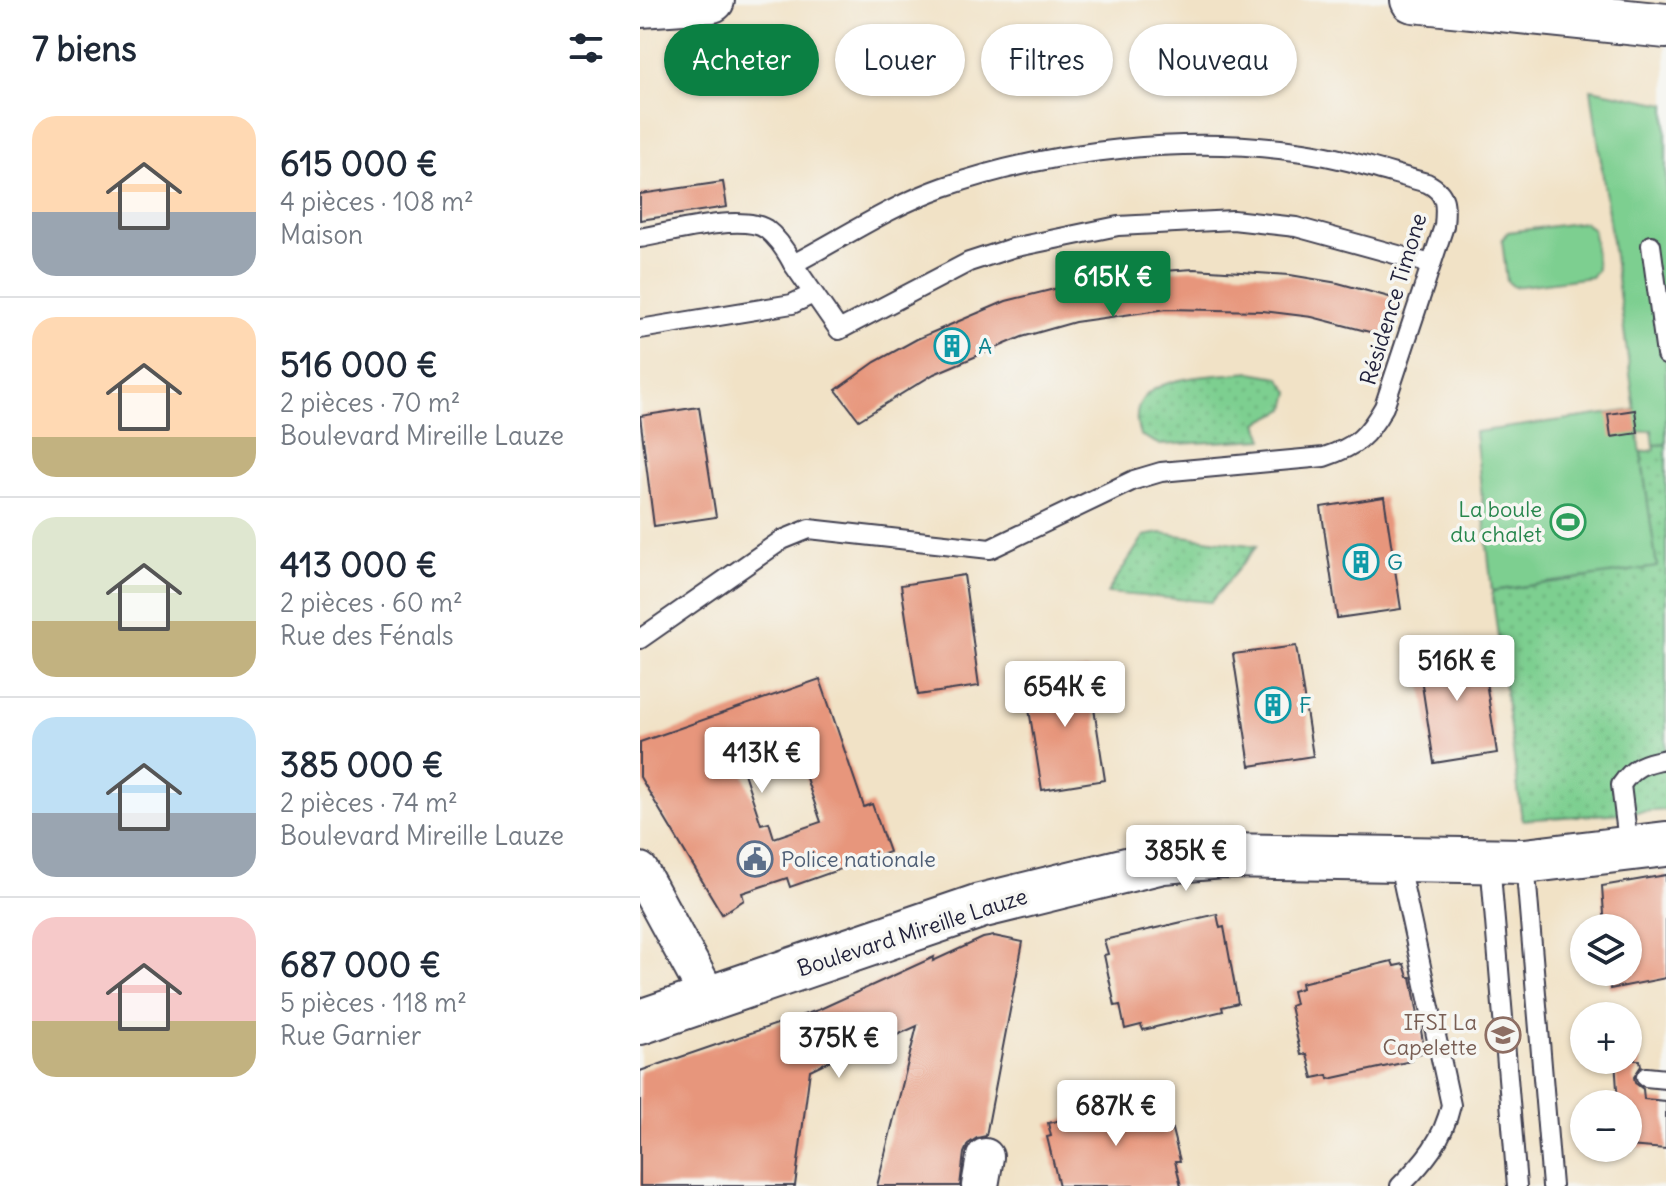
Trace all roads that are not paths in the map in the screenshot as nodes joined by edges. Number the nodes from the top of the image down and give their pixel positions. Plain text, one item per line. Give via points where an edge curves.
1 (712, 0) edge
2 (1413, 0) edge
3 (640, 5) edge
4 (1666, 26) edge
5 (640, 238) edge
6 (1651, 245) dead end
7 (793, 264) junction
8 (1431, 264) junction
9 (813, 294) junction
10 (640, 329) edge
11 (1666, 355) edge
12 (640, 639) edge
13 (1666, 759) edge
14 (1647, 847) edge
15 (1398, 860) junction
16 (1508, 861) junction
17 (640, 871) edge
18 (709, 998) junction
19 (640, 1022) edge
20 (1646, 1077) dead end
21 (1666, 1079) edge
22 (1400, 1186) edge
23 (1517, 1186) edge
24 (1552, 1186) edge

1 - 3 main road
2 - 4 main road
5 - 7 lane via 731,222 764,227
6 - 11 lane
7 - 8 lane, Résidence Timone via 885,213 955,184 1103,151 1173,146 1304,152 1427,183 1446,201
7 - 9 lane
8 - 9 lane via 1296,227 1233,220 1118,226 1012,248 969,262 839,330
8 - 12 lane, Résidence Timone via 1384,407 1369,433 1349,449 1324,457 1161,472 990,549 809,529 782,540
9 - 10 lane via 792,304
13 - 14 lane via 1642,763 1621,785
14 - 16 main road, Boulevard Mireille Lauze
15 - 16 main road, Boulevard Mireille Lauze
15 - 18 main road, Boulevard Mireille Lauze via 1223,856 1163,861 980,906
15 - 22 lane via 1451,1105 1446,1128 1429,1157
16 - 23 lane
16 - 24 lane
17 - 18 street
18 - 19 main road, Boulevard Mireille Lauze
20 - 21 lane

